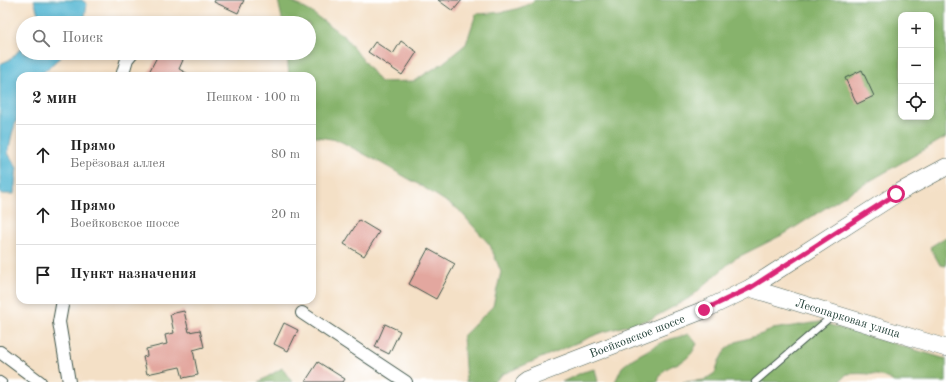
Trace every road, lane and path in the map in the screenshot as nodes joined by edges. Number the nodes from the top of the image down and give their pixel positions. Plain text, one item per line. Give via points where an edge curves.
1 (127, 60) edge
2 (123, 72) edge
3 (946, 166) edge
4 (750, 288) junction
5 (62, 304) edge
6 (302, 313) dead end
7 (834, 314) junction
8 (946, 348) edge
9 (0, 352) edge
10 (0, 380) edge
11 (3, 382) edge
12 (40, 382) edge
13 (69, 382) edge
14 (406, 382) edge
15 (522, 382) edge
16 (755, 382) edge

1 - 2 street
3 - 4 street, Воейковское шоссе via 896,194
4 - 7 street, Лесопарковая улица
4 - 15 street, Воейковское шоссе via 704,310
5 - 13 street via 59,322
6 - 14 street
7 - 8 street, Лесопарковая улица
7 - 16 lane
9 - 12 street
10 - 11 lane

